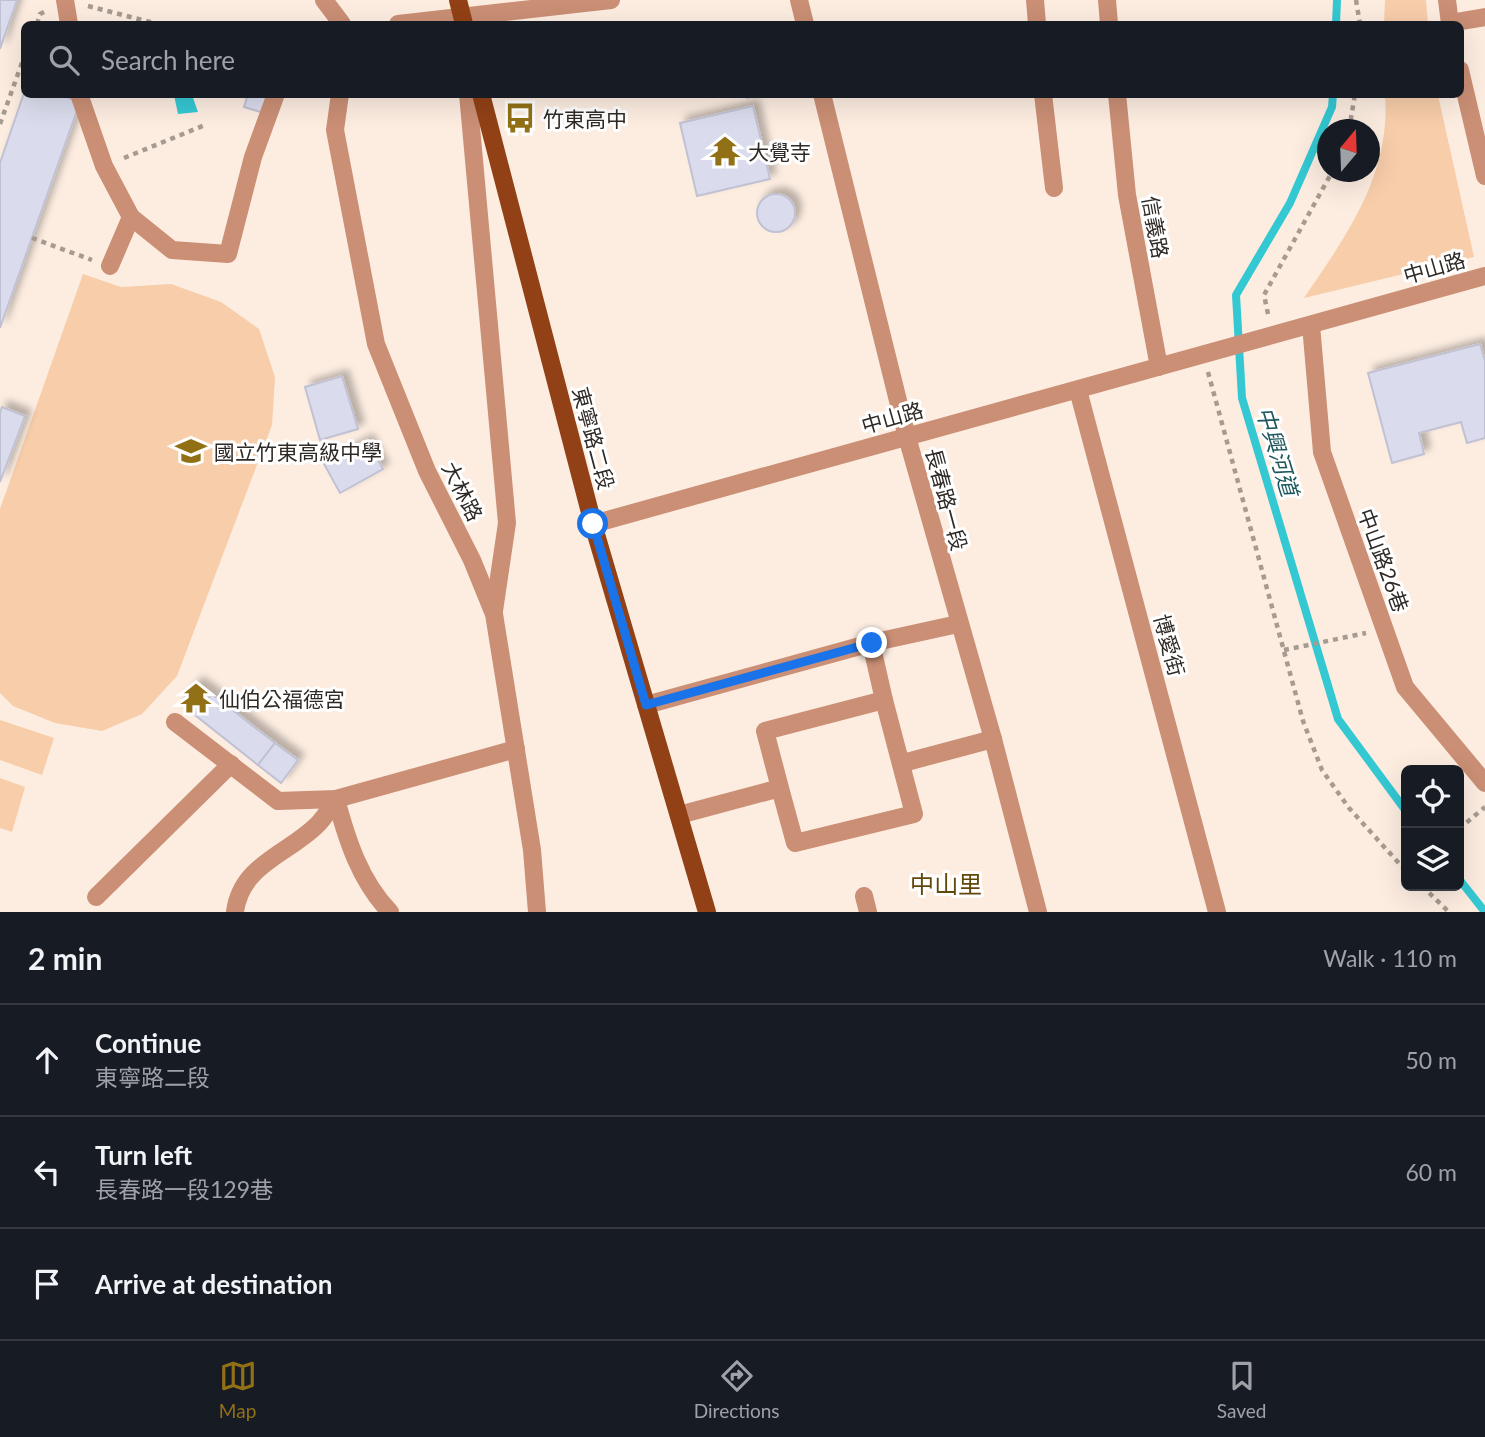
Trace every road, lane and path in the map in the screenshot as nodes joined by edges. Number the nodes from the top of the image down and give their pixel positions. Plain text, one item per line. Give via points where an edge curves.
1 (65, 0) edge
2 (324, 0) edge
3 (611, 0) edge
4 (799, 0) edge
5 (1035, 0) edge
6 (1107, 0) edge
7 (1356, 0) edge
8 (1447, 0) edge
9 (461, 16) edge
10 (1485, 17) edge
11 (68, 21) edge
12 (146, 21) edge
13 (340, 21) edge
14 (422, 21) edge
15 (804, 21) edge
16 (1037, 21) edge
17 (1109, 21) edge
18 (1360, 21) edge
19 (1450, 21) edge
20 (1464, 21) edge
21 (21, 65) edge
22 (1464, 83) edge
23 (80, 98) edge
24 (275, 98) edge
25 (339, 98) edge
26 (468, 98) edge
27 (482, 98) edge
28 (823, 98) edge
29 (1043, 98) edge
30 (1116, 98) edge
31 (1354, 98) edge
32 (1351, 119) edge
33 (0, 124) edge
34 (205, 125) dead end
35 (104, 166) junction
36 (1485, 176) edge
37 (1326, 182) edge
38 (1054, 188) dead end
39 (131, 217) junction
40 (32, 238) dead end
41 (110, 266) joint
42 (1485, 276) edge
43 (1311, 325) junction
44 (1273, 335) junction
45 (1203, 355) junction
46 (1159, 367) junction
47 (1078, 390) junction
48 (907, 437) junction
49 (593, 524) junction
50 (494, 614) junction
51 (958, 624) junction
52 (1385, 629) junction
53 (872, 643) junction
54 (1284, 650) junction
55 (884, 700) junction
56 (646, 705) junction
57 (176, 722) dead end
58 (993, 740) junction
59 (516, 750) junction
60 (903, 763) junction
61 (231, 764) junction
62 (1485, 783) edge
63 (780, 788) junction
64 (336, 799) junction
65 (1485, 807) edge
66 (679, 815) junction
67 (1460, 828) edge
68 (1401, 865) edge
69 (1427, 891) edge
70 (96, 897) dead end
71 (235, 912) edge
72 (390, 912) edge
73 (537, 912) edge
74 (707, 912) edge
75 (1038, 912) edge
76 (1217, 912) edge
77 (1449, 912) edge

1 - 11 street
1 - 12 path
2 - 13 street
3 - 9 street
4 - 15 street
5 - 16 street
6 - 17 street
7 - 18 path
8 - 19 street
9 - 14 street
10 - 20 street
21 - 33 path
22 - 36 street
23 - 35 street
24 - 39 street via 253,157 228,254 172,250
25 - 50 street, 大林路 via 335,130 376,344 427,471
26 - 50 street via 507,523
27 - 49 main road, 東寧路二段
28 - 48 street, 長春路一段
29 - 38 street
30 - 46 street, 信義路 via 1127,195
31 - 32 path
34 - 35 path
35 - 39 street
37 - 44 path via 1264,295
39 - 41 street
40 - 41 path
42 - 43 street, 中山路
43 - 44 street, 中山路
43 - 52 street, 中山路26巷 via 1322,452
44 - 45 street, 中山路
45 - 46 street, 中山路
45 - 54 path
46 - 47 street, 中山路
47 - 48 street, 中山路
47 - 76 street, 博愛街
48 - 49 street, 中山路
48 - 51 street, 長春路一段
49 - 56 main road, 東寧路二段
50 - 59 street, 大林路
51 - 53 street
51 - 58 street, 長春路一段
52 - 54 path
52 - 62 street, 中山路26巷 via 1405,687
53 - 55 street
53 - 56 street
54 - 68 path via 1322,770
55 - 60 street
55 - 63 street via 765,732
56 - 66 main road, 東寧路二段
57 - 61 street
58 - 60 street
58 - 75 street, 長春路一段
59 - 64 street
59 - 73 street, 大林路
60 - 63 street via 914,814 795,843
61 - 64 street via 278,801
61 - 70 street
63 - 66 street
64 - 71 street via 318,825 253,870
64 - 72 street via 357,864
65 - 67 path
66 - 74 main road, 東寧路二段
69 - 77 path

